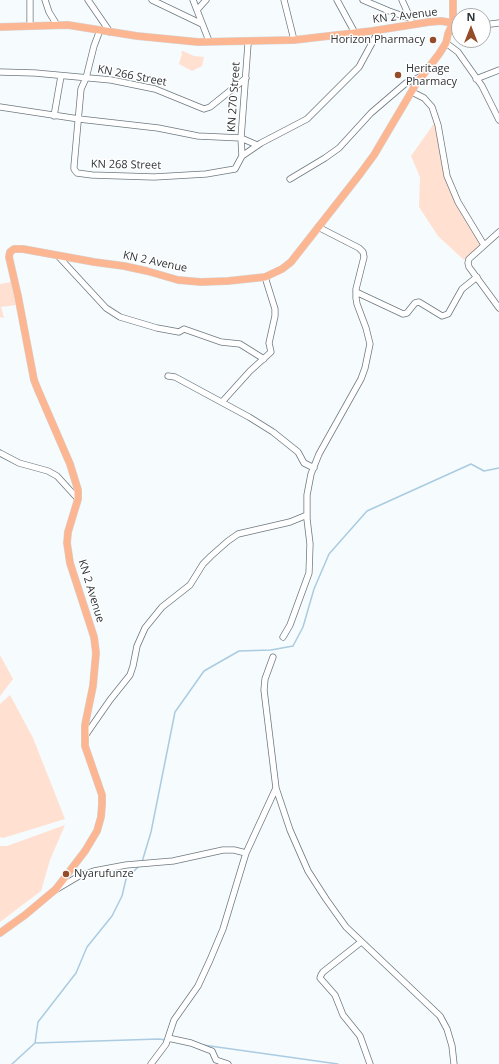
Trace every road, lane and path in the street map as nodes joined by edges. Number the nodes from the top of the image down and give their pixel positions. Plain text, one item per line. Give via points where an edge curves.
1 (30, 0) edge
2 (45, 0) edge
3 (88, 0) edge
4 (152, 0) edge
5 (193, 0) edge
6 (206, 0) edge
7 (284, 0) edge
8 (337, 0) edge
9 (363, 0) edge
10 (402, 0) edge
11 (198, 10) junction
12 (412, 21) junction
13 (451, 22) edge
14 (202, 24) junction
15 (30, 25) junction
16 (57, 25) junction
17 (0, 27) edge
18 (100, 30) junction
19 (379, 30) junction
20 (451, 30) edge
21 (110, 32) junction
22 (355, 33) junction
23 (294, 40) junction
24 (209, 41) junction
25 (251, 41) junction
26 (446, 43) junction
27 (499, 70) edge
28 (0, 72) edge
29 (61, 76) junction
30 (420, 77) junction
31 (86, 78) junction
32 (246, 78) junction
33 (476, 79) junction
34 (412, 92) junction
35 (0, 107) edge
36 (54, 116) junction
37 (79, 119) junction
38 (499, 120) edge
39 (241, 138) junction
40 (257, 145) junction
41 (242, 156) junction
42 (290, 179) dead end
43 (318, 228) junction
44 (499, 232) edge
45 (484, 245) junction
46 (58, 256) junction
47 (265, 277) junction
48 (477, 278) junction
49 (356, 292) junction
50 (499, 308) edge
51 (264, 359) junction
52 (168, 376) dead end
53 (222, 402) junction
54 (0, 452) edge
55 (314, 468) junction
56 (78, 499) junction
57 (307, 515) junction
58 (283, 637) dead end
59 (273, 657) dead end
60 (85, 736) junction
61 (276, 788) junction
62 (246, 853) junction
63 (56, 889) junction
64 (0, 933) edge
65 (361, 942) junction
66 (168, 1038) junction
67 (152, 1064) edge
68 (228, 1064) edge
69 (370, 1064) edge
70 (454, 1064) edge

1 - 15 street
2 - 16 street
3 - 21 street
4 - 14 street
5 - 11 street
6 - 11 street
7 - 23 street
8 - 22 street
9 - 12 street
10 - 12 street
11 - 14 street
12 - 13 main road, KN 2 Avenue
12 - 19 main road, KN 2 Avenue
14 - 24 street
15 - 16 main road, KN 2 Avenue
15 - 17 main road, KN 2 Avenue
16 - 18 main road, KN 2 Avenue
18 - 21 main road, KN 2 Avenue
18 - 31 street, KN 268 Street
19 - 22 main road, KN 2 Avenue
19 - 40 street via 359,67 307,119
20 - 26 main road, KN 2 Avenue
21 - 24 main road, KN 2 Avenue
22 - 23 main road, KN 2 Avenue
23 - 25 main road, KN 2 Avenue
24 - 25 main road, KN 2 Avenue
25 - 32 street, KN 270 Street via 248,44
26 - 30 main road, KN 2 Avenue
26 - 33 street via 458,52
27 - 33 street
28 - 29 street, KN 266 Street
29 - 31 street, KN 266 Street
29 - 36 street
30 - 34 main road, KN 2 Avenue
30 - 42 street via 406,83 376,108 339,148
31 - 32 street, KN 266 Street via 111,80 154,89 204,109
31 - 37 street, KN 268 Street via 81,90
32 - 39 street, KN 270 Street
33 - 38 street
34 - 43 main road, KN 2 Avenue via 374,155
34 - 45 street via 424,98 432,107 438,125 447,176 458,202
35 - 36 street
36 - 37 street
37 - 39 street via 158,128 198,136
37 - 41 street, KN 268 Street via 74,166 77,173 154,176 206,174 235,169
39 - 40 street
39 - 41 street, KN 270 Street
40 - 41 street
43 - 47 main road, KN 2 Avenue via 291,262
43 - 49 street via 363,252
44 - 45 street
45 - 48 street via 468,259 469,267
46 - 47 main road, KN 2 Avenue via 124,266 178,280 201,282
46 - 51 street via 106,308 120,317 157,328 179,332 184,329 221,342 240,344
46 - 56 main road, KN 2 Avenue via 14,249 9,257 34,380 70,464 77,483
47 - 51 street via 274,303 275,316 269,343 271,352
48 - 49 street via 462,289 448,314 442,316 419,302 403,314
48 - 50 street
49 - 55 street via 357,304 370,344 365,368
51 - 53 street
52 - 53 street
53 - 55 street via 273,432 298,452 304,463
54 - 56 street via 19,463 57,476
55 - 57 street via 307,495
56 - 60 main road, KN 2 Avenue via 67,542 70,563 94,637 96,653
57 - 58 street via 309,573 299,604
57 - 60 street via 290,522 238,534 210,556 190,585 162,607 145,628 137,646 130,675
59 - 61 street via 264,690
60 - 63 main road, KN 2 Avenue via 89,760 102,795 101,817 85,851
61 - 62 street
61 - 65 street via 290,830 308,871 346,927
62 - 63 street via 223,850 173,861 126,865 79,876
62 - 66 street via 223,929 210,960 198,986 174,1020
63 - 64 main road, KN 2 Avenue
65 - 69 street via 323,972 320,978 336,995 343,1015 360,1036
65 - 70 street via 440,1016 452,1046
66 - 67 street
66 - 68 street via 210,1050 216,1060

